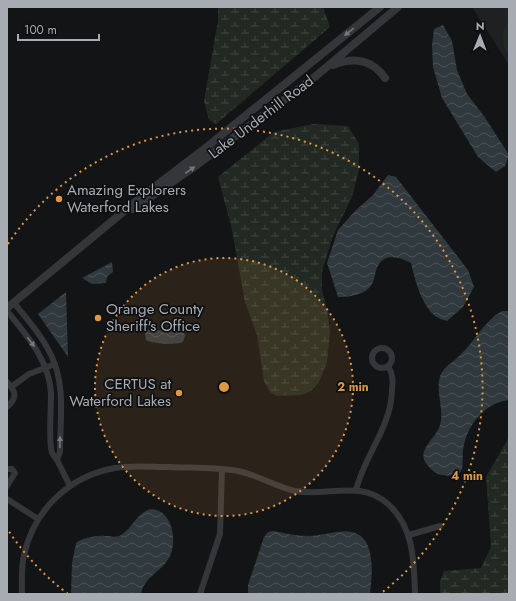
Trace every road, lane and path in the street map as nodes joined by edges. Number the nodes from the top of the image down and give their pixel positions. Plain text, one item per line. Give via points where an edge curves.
1 (366, 7) edge
2 (380, 7) edge
3 (398, 7) edge
4 (368, 17) junction
5 (383, 18) junction
6 (371, 28) junction
7 (325, 69) junction
8 (385, 78) dead end
9 (117, 219) junction
10 (10, 305) edge
11 (7, 311) edge
12 (55, 364) junction
13 (388, 366) dead end
14 (45, 368) junction
15 (7, 382) edge
16 (12, 387) junction
17 (7, 407) edge
18 (50, 425) junction
19 (60, 425) junction
20 (57, 460) junction
21 (7, 469) edge
22 (222, 469) junction
23 (7, 486) edge
24 (70, 486) junction
25 (356, 490) junction
26 (7, 499) edge
27 (38, 518) junction
28 (440, 526) dead end
29 (409, 535) junction
30 (22, 594) edge
31 (200, 594) edge
32 (415, 594) edge

1 - 4 street
2 - 4 street, Lake Underhill Road
2 - 5 street
3 - 5 street, Lake Underhill Road
4 - 6 street
4 -> 9 street, Lake Underhill Road
5 - 6 street, Lake Underhill Road
6 - 7 street, Lake Underhill Road
7 - 8 street via 342,61 357,60 375,66
9 -> 7 street, Lake Underhill Road via 194,167
9 - 10 street, Lake Underhill Road
10 - 12 street via 42,339
11 -> 14 street via 35,346
12 - 14 street
12 - 19 street via 61,391
13 - 25 street via 393,378 388,417 380,438 361,472
14 - 16 street via 29,374
14 - 18 street via 50,389
15 - 16 street
16 - 17 street via 14,401
18 - 19 street
18 - 20 street via 51,452
20 -> 19 street via 60,453
20 - 24 street
21 - 23 street via 12,469 15,473
22 - 24 street via 119,468 90,475
22 - 25 street via 249,474 283,488 299,491
22 - 31 street via 220,534
24 - 27 street
25 - 29 street via 387,503 400,516
26 - 27 street
27 - 30 street via 24,554
28 - 29 street
29 - 32 street via 414,560

